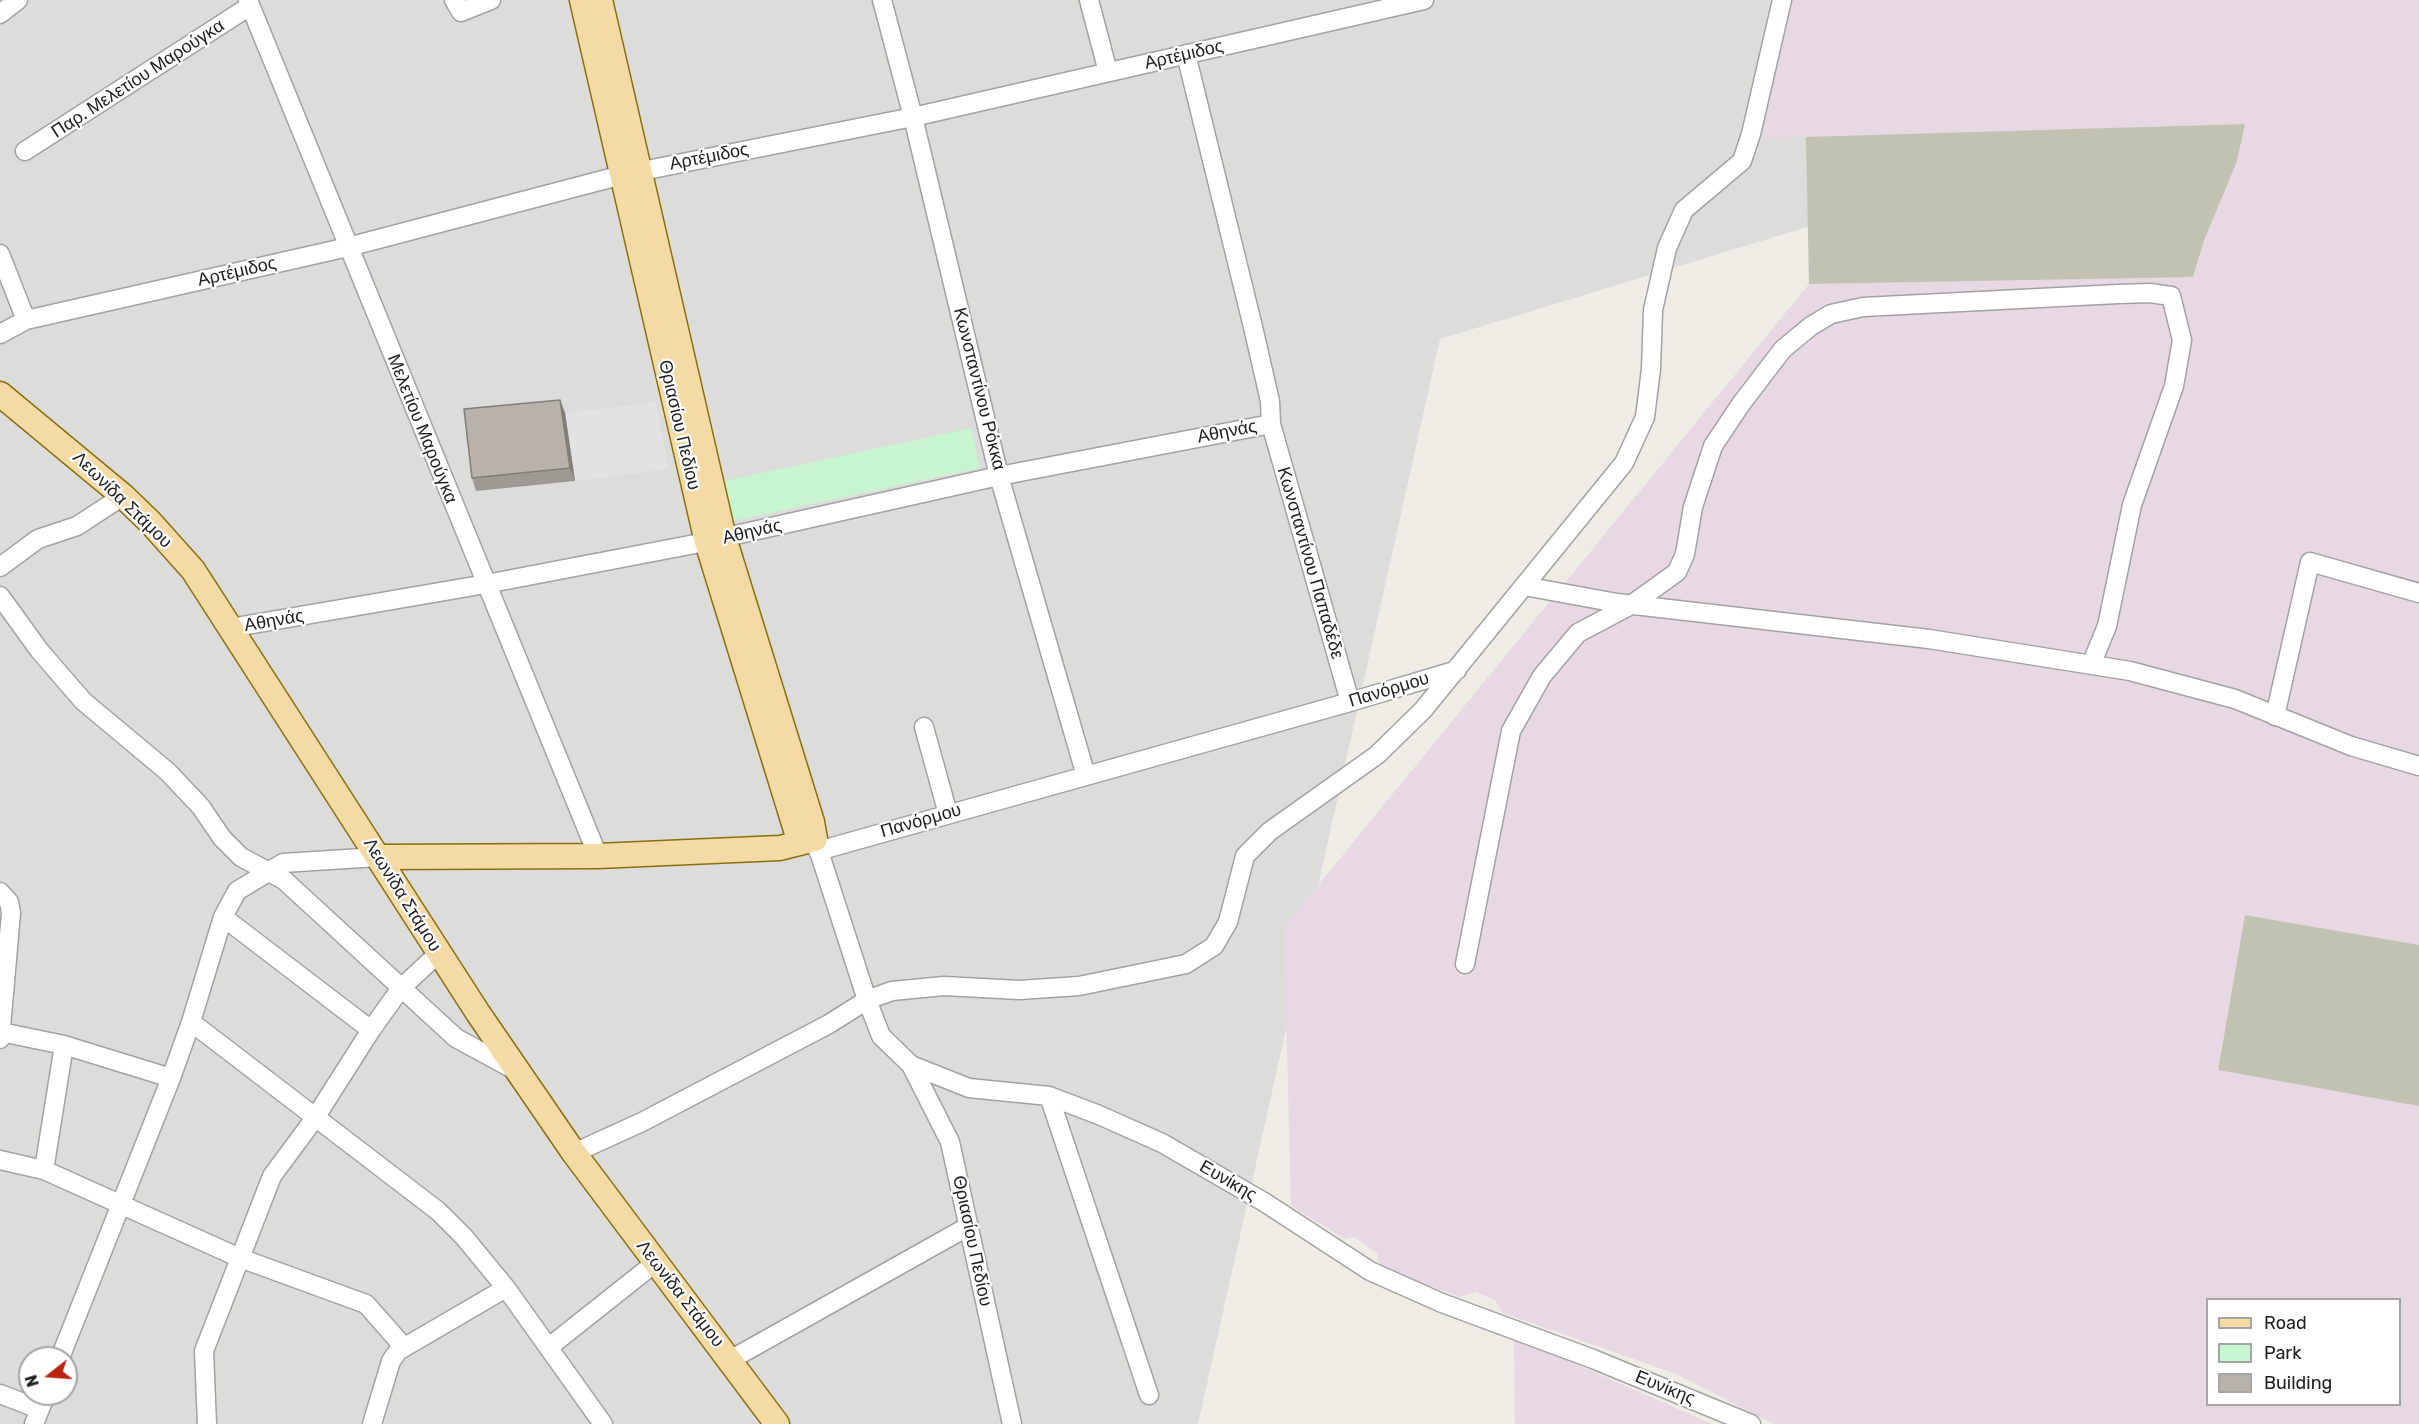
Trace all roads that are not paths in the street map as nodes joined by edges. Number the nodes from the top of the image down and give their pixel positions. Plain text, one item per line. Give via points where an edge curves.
1 (18, 0) edge
2 (454, 0) edge
3 (491, 0) edge
4 (582, 0) edge
5 (600, 0) edge
6 (882, 0) edge
7 (1089, 0) edge
8 (1424, 0) edge
9 (1782, 0) edge
10 (249, 3) edge
11 (1387, 4) edge
12 (0, 14) edge
13 (1186, 54) junction
14 (1108, 72) junction
15 (913, 117) junction
16 (25, 151) dead end
17 (631, 173) junction
18 (348, 246) junction
19 (0, 254) edge
20 (26, 320) junction
21 (0, 334) edge
22 (0, 394) edge
23 (1271, 424) junction
24 (999, 476) junction
25 (123, 496) junction
26 (715, 540) junction
27 (0, 567) edge
28 (486, 584) junction
29 (1524, 586) junction
30 (2419, 593) edge
31 (0, 596) edge
32 (1631, 605) junction
33 (230, 628) junction
34 (2091, 665) junction
35 (1458, 669) junction
36 (1350, 702) junction
37 (2275, 716) junction
38 (924, 727) dead end
39 (2419, 766) edge
40 (1086, 776) junction
41 (948, 814) junction
42 (811, 844) junction
43 (598, 856) junction
44 (378, 857) junction
45 (267, 873) junction
46 (0, 892) edge
47 (223, 917) junction
48 (439, 953) junction
49 (1465, 964) dead end
50 (401, 988) junction
51 (867, 1000) junction
52 (191, 1022) junction
53 (371, 1030) junction
54 (1, 1035) edge
55 (64, 1045) junction
56 (911, 1065) junction
57 (518, 1072) junction
58 (171, 1078) junction
59 (1049, 1096) junction
60 (315, 1118) junction
61 (574, 1153) junction
62 (0, 1160) edge
63 (44, 1170) junction
64 (120, 1206) junction
65 (969, 1226) junction
66 (240, 1258) junction
67 (655, 1263) junction
68 (506, 1288) junction
69 (65, 1346) edge
70 (404, 1346) junction
71 (549, 1347) junction
72 (730, 1360) junction
73 (0, 1394) edge
74 (1149, 1395) dead end
75 (40, 1409) edge
76 (770, 1421) edge
77 (207, 1424) edge
78 (372, 1424) edge
79 (603, 1424) edge
80 (1012, 1424) edge
81 (1751, 1424) edge

1 - 12 street
2 - 3 street via 461,12
4 - 17 main road, Θριασίου Πεδίου
5 - 17 main road, Θριασίου Πεδίου
6 - 15 street, Κωνσταντίνου Ρόκκα
7 - 14 street
8 - 11 street, Αρτέμιδος
9 - 29 street via 1742,161 1684,210 1667,248 1653,310 1645,417 1624,463
10 - 16 street, Παρ. Μελετίου Μαρούγκα
10 - 18 street, Μελετίου Μαρούγκα
11 - 13 street, Αρτέμιδος
13 - 14 street, Αρτέμιδος
13 - 23 street, Κωνσταντίνου Παπαδέδε via 1253,327 1270,401
14 - 15 street, Αρτέμιδος
15 - 17 street, Αρτέμιδος
15 - 24 street, Κωνσταντίνου Ρόκκα
17 - 18 street, Αρτέμιδος
17 - 26 main road, Θριασίου Πεδίου
18 - 20 street, Αρτέμιδος
18 - 28 street, Μελετίου Μαρούγκα
19 - 20 street
20 - 21 street, Αρτέμιδος
22 - 25 main road, Λεωνίδα Στάμου
23 - 24 street, Αθηνάς
23 - 36 street, Κωνσταντίνου Παπαδέδε
24 - 26 street, Αθηνάς
24 - 40 street, Κωνσταντίνου Ρόκκα
25 - 27 street via 77,526 38,539
25 - 33 main road, Λεωνίδα Στάμου via 193,570
26 - 28 street, Αθηνάς
26 - 42 main road, Θριασίου Πεδίου via 812,822
28 - 33 street, Αθηνάς
28 - 43 street, Μελετίου Μαρούγκα
29 - 32 street
29 - 35 street
30 - 37 street via 2310,562
31 - 45 street via 83,701 168,772 201,807 222,838 241,857
32 - 34 street via 1929,639
32 - 34 street via 1677,572 1713,446 1783,349 1810,326 1831,314 1863,308 2150,293 2171,296 2181,340 2174,386 2132,505 2107,626
32 - 49 street via 1578,633 1542,676 1511,731
33 - 44 main road, Λεωνίδα Στάμου
34 - 37 street via 2130,671 2235,699
35 - 36 street, Πανόρμου
35 - 51 street via 1377,755 1270,831 1245,856 1228,922 1214,946 1186,964 1079,986 1019,990 944,986 892,991
36 - 40 street, Πανόρμου
37 - 39 street via 2351,746
38 - 41 street
40 - 41 street, Πανόρμου
41 - 42 street, Πανόρμου
42 - 43 main road, Πανόρμου
42 - 51 street, Ευνίκης
43 - 44 main road, Πανόρμου
44 - 45 street via 283,863
44 - 48 main road, Λεωνίδα Στάμου
45 - 47 street via 237,891
45 - 50 street via 284,880
46 - 54 street via 9,902 11,914
47 - 52 street
47 - 53 street
48 - 50 street
48 - 57 main road, Λεωνίδα Στάμου
50 - 53 street
50 - 57 street via 456,1038
51 - 56 street, Ευνίκης via 881,1036
51 - 61 street via 642,1122
52 - 58 street
52 - 60 street
53 - 60 street
54 - 55 street
55 - 58 street
55 - 63 street
56 - 59 street, Ευνίκης via 969,1088
56 - 65 street, Θριασίου Πεδίου via 950,1142
57 - 61 main road, Λεωνίδα Στάμου
58 - 64 street
59 - 74 street
59 - 81 street, Ευνίκης via 1162,1143 1264,1202 1370,1271
60 - 66 street via 272,1176
60 - 68 street via 438,1211
61 - 67 main road, Λεωνίδα Στάμου
62 - 63 street
63 - 64 street
64 - 66 street
64 - 69 street
65 - 72 street
65 - 80 street, Θριασίου Πεδίου
66 - 70 street via 366,1304
66 - 77 street via 204,1351
67 - 71 street
67 - 72 main road, Λεωνίδα Στάμου
68 - 70 street
68 - 71 street
70 - 78 street via 391,1361
71 - 79 street
72 - 76 main road, Λεωνίδα Στάμου
73 - 75 street

